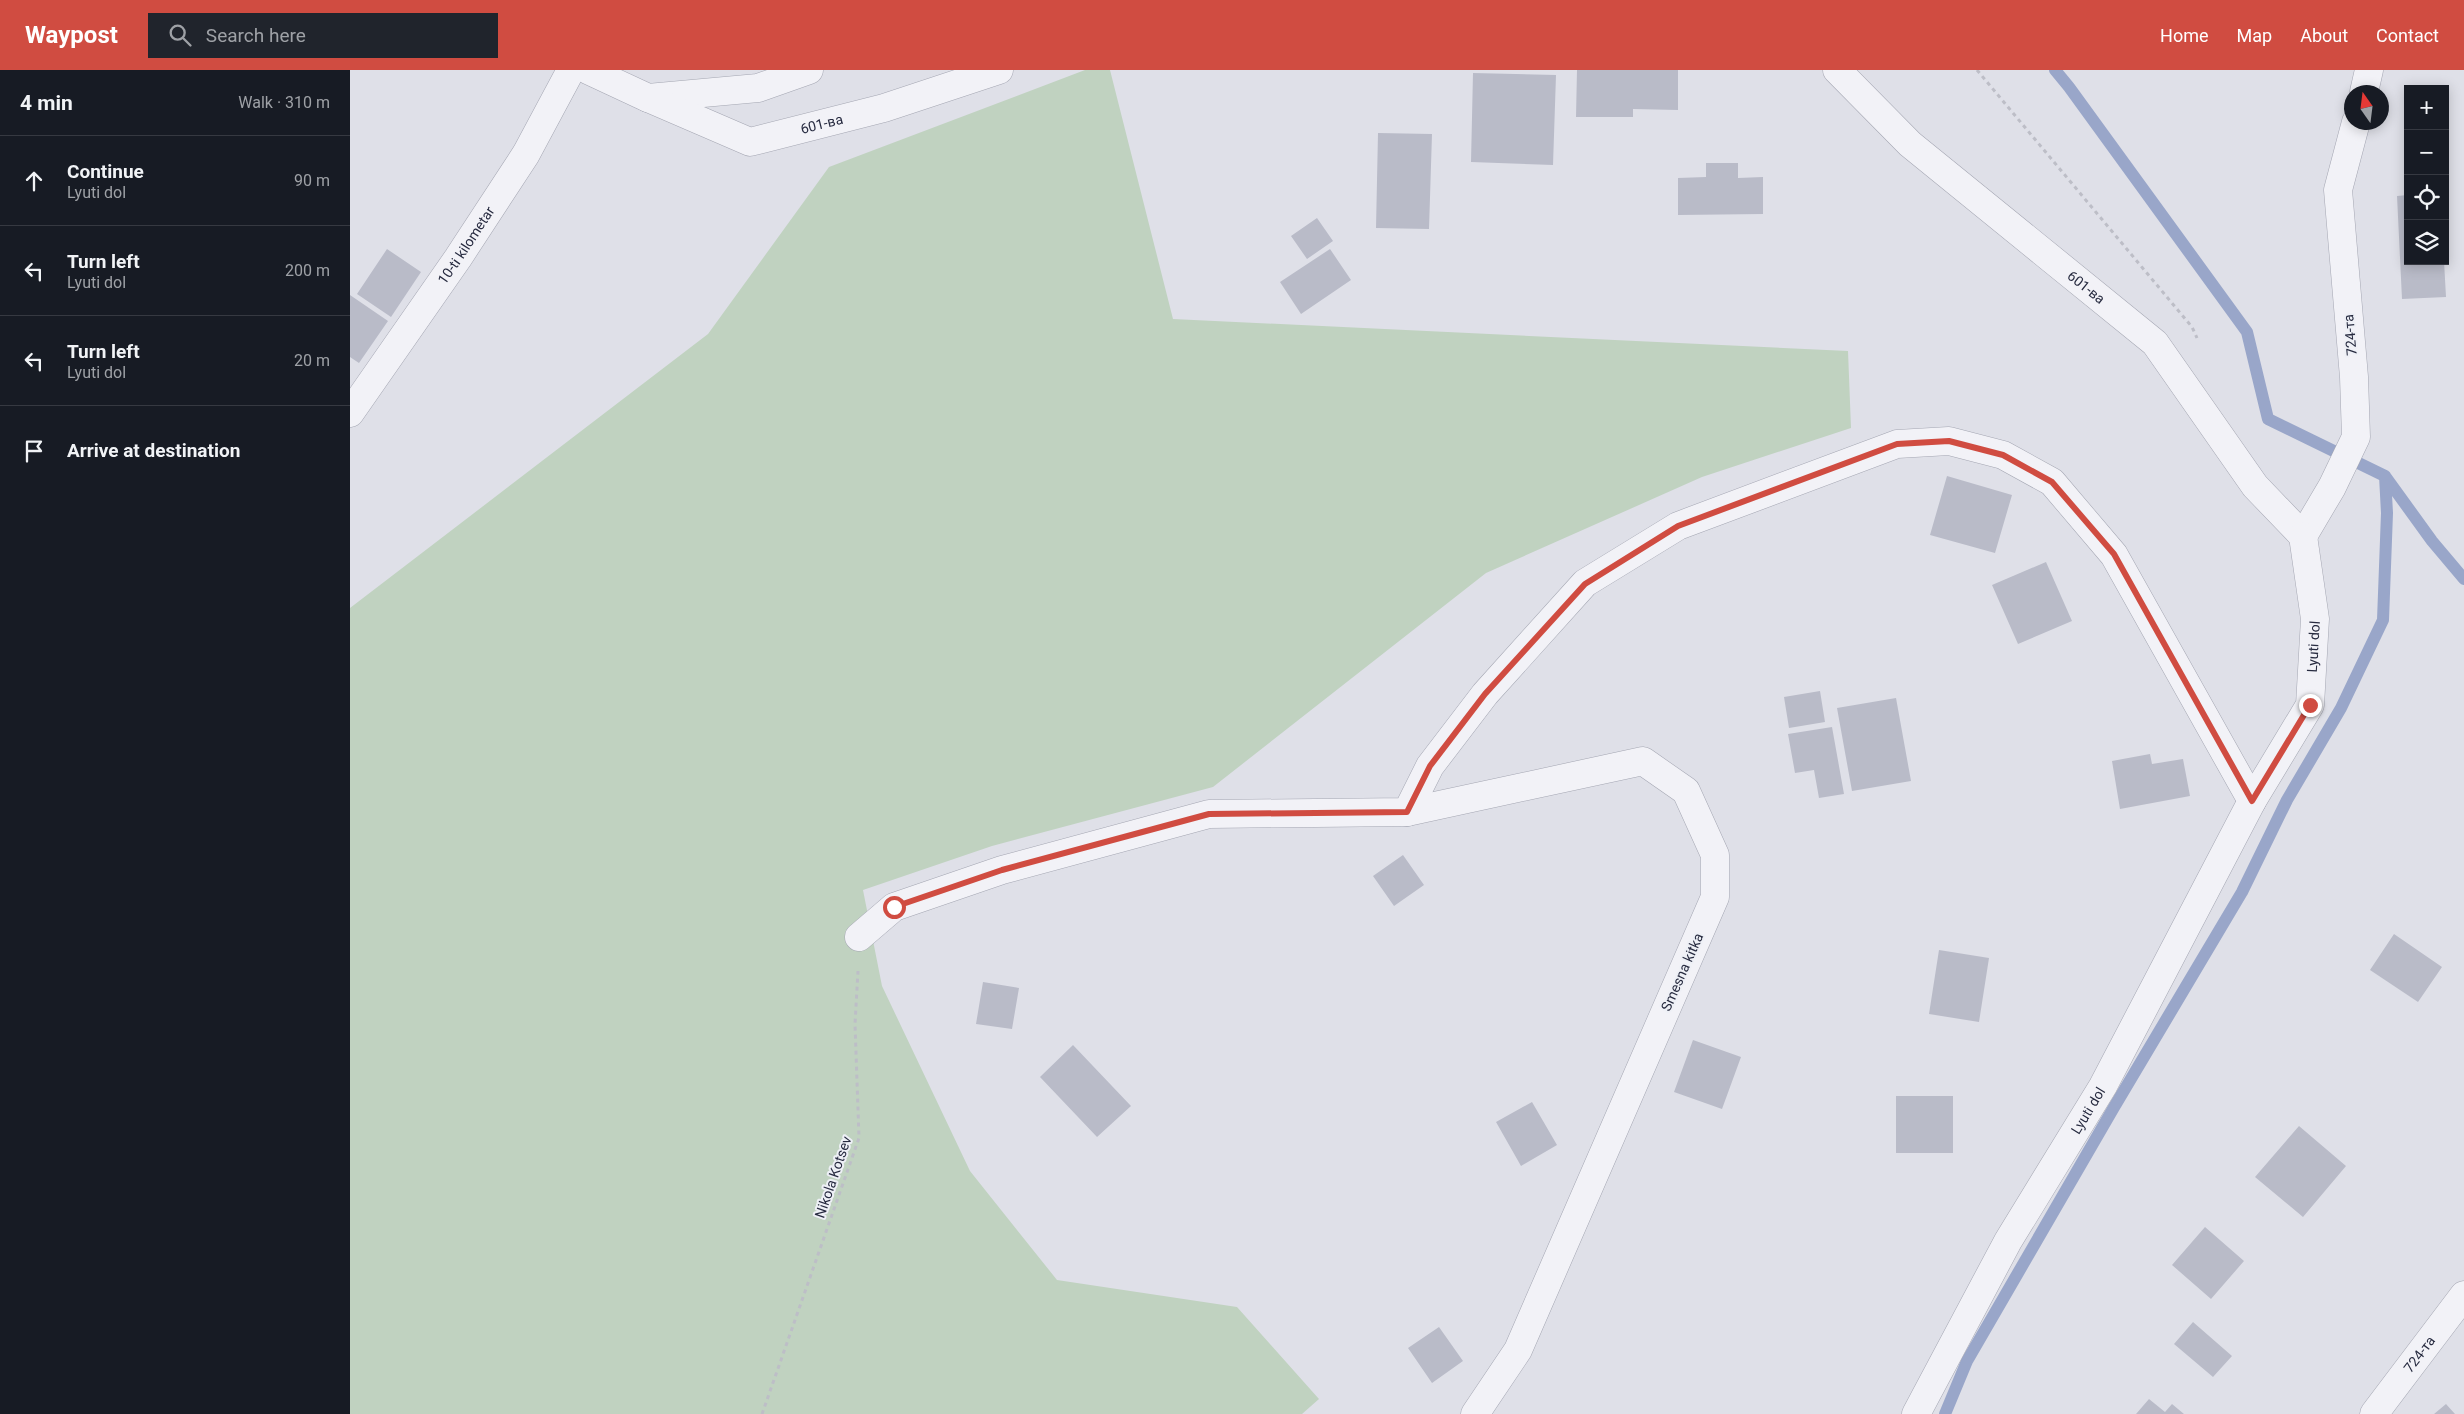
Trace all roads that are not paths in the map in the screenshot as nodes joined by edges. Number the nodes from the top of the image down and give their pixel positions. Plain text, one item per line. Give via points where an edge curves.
1 (571, 70) edge
2 (588, 70) edge
3 (809, 70) edge
4 (999, 70) edge
5 (1837, 70) edge
6 (2369, 70) edge
7 (2366, 85) edge
8 (648, 98) junction
9 (2354, 130) edge
10 (350, 413) edge
11 (2303, 536) junction
12 (2252, 801) junction
13 (1407, 812) junction
14 (860, 937) road end
15 (2464, 1295) edge
16 (1475, 1414) edge
17 (1916, 1414) edge
18 (2374, 1414) edge

1 - 10 street, 10-ti kilometar via 526,154
2 - 8 street
3 - 8 street via 758,88
4 - 8 street, 601-ва via 884,108 750,142
5 - 11 street, 601-ва via 1910,144 2154,343 2254,486
6 - 7 street
9 - 11 street, 724-та via 2338,190 2356,437
11 - 12 street, Lyuti dol via 2314,619 2310,705
12 - 13 street via 2114,554 2052,482 2003,455 1949,441 1897,444 1678,526 1585,584 1485,694 1430,766
12 - 17 street, Lyuti dol via 2103,1086 2008,1241
13 - 14 street via 1209,814 1002,870 894,907
13 - 16 street, Smesna kitka via 1643,761 1686,791 1716,855 1715,897 1518,1350
15 - 18 street, 724-та

